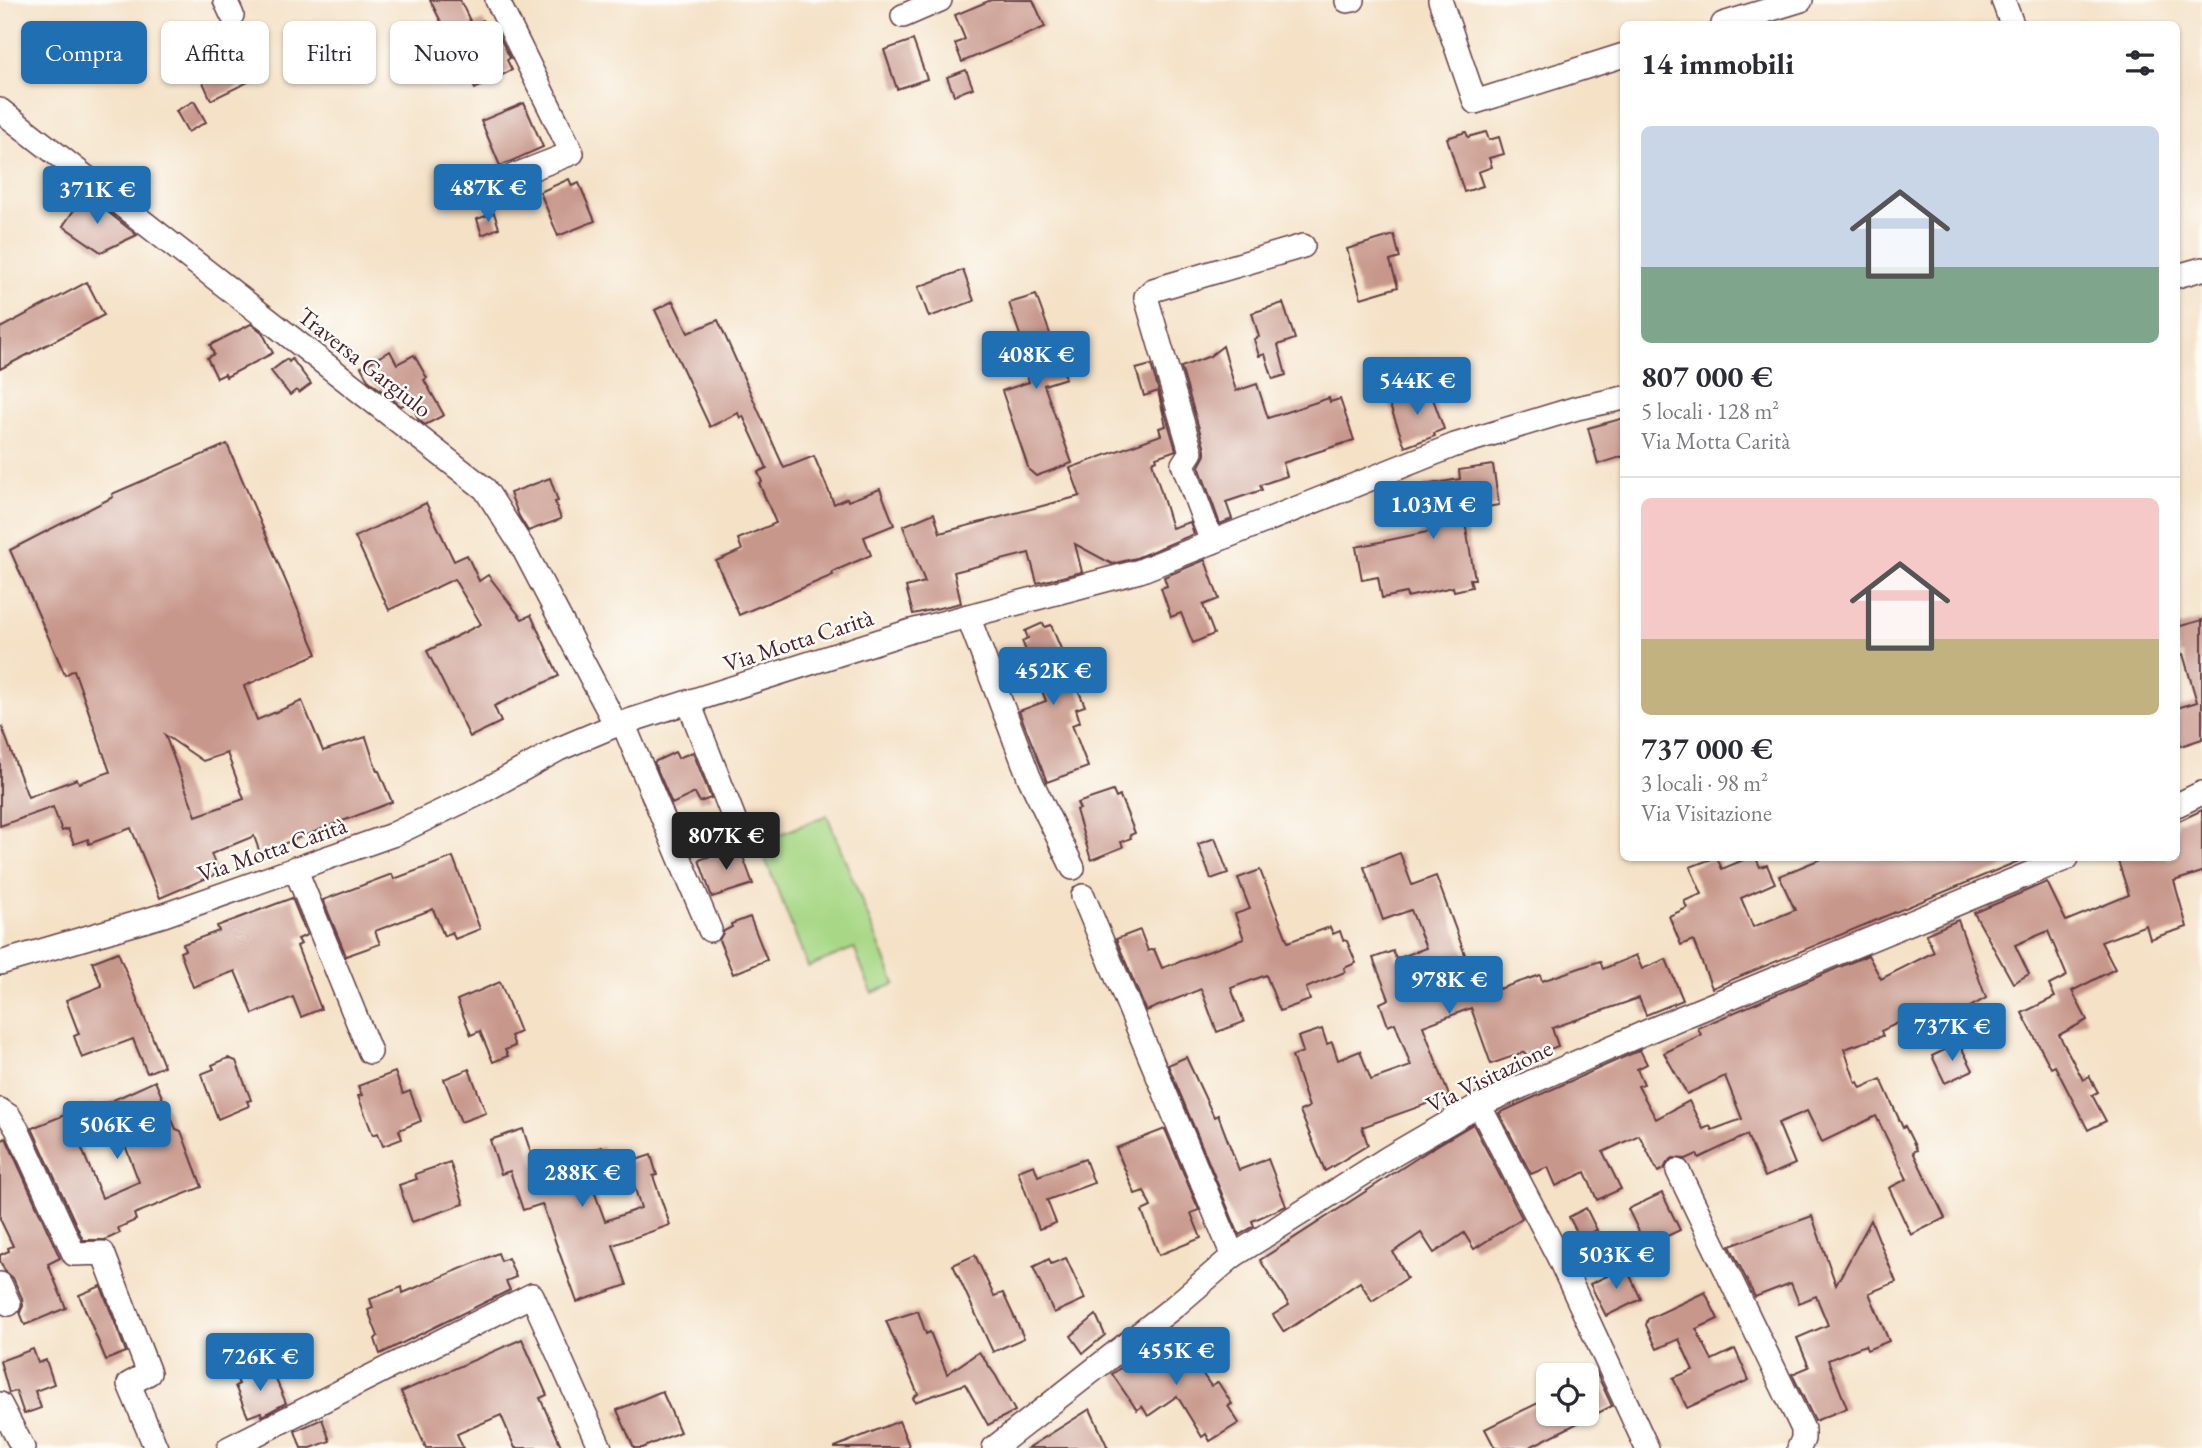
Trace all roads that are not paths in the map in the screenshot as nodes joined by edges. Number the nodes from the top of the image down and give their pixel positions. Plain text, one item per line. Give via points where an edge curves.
1 (497, 0) edge
2 (940, 0) edge
3 (1440, 0) edge
4 (1801, 0) edge
5 (2003, 0) edge
6 (903, 16) dead end
7 (1733, 21) edge
8 (2011, 21) edge
9 (1620, 56) edge
10 (0, 110) edge
11 (513, 176) dead end
12 (1303, 246) dead end
13 (2202, 269) edge
14 (2180, 275) edge
15 (1620, 399) edge
16 (1212, 542) junction
17 (968, 616) junction
18 (689, 703) junction
19 (619, 724) junction
20 (2202, 793) edge
21 (2180, 804) edge
22 (738, 829) dead end
23 (2060, 861) edge
24 (295, 868) junction
25 (1073, 868) dead end
26 (1083, 896) dead end
27 (710, 930) dead end
28 (0, 963) edge
29 (370, 1052) dead end
30 (1479, 1105) junction
31 (0, 1110) edge
32 (1678, 1171) dead end
33 (1233, 1256) junction
34 (0, 1404) edge
35 (23, 1448) edge
36 (156, 1448) edge
37 (229, 1448) edge
38 (600, 1448) edge
39 (994, 1448) edge
40 (1647, 1448) edge
41 (1799, 1448) edge

1 - 11 street via 572,153
2 - 6 street
3 - 9 street via 1475,102
4 - 7 street
5 - 8 street
10 - 19 street, Traversa Gargiulo via 485,489 523,548
12 - 16 street via 1153,290 1146,297 1191,452 1183,464
13 - 14 street
15 - 16 street, Via Motta Carità via 1455,445
16 - 17 street, Via Motta Carità via 1140,571
17 - 18 street, Via Motta Carità
17 - 25 street via 1030,777
18 - 19 street, Via Motta Carità
18 - 22 street
19 - 24 street, Via Motta Carità via 559,749 401,831
19 - 27 street, Traversa Gargiulo
20 - 21 street
23 - 30 street, Via Visitazione
24 - 28 street, Via Motta Carità via 164,915
24 - 29 street
26 - 33 street
30 - 33 street, Via Visitazione
30 - 40 street via 1558,1256
31 - 36 street via 17,1129 74,1254 103,1253 149,1373 130,1384
32 - 41 street via 1803,1429
33 - 39 street, Via Visitazione
34 - 35 street
37 - 38 street via 532,1296

